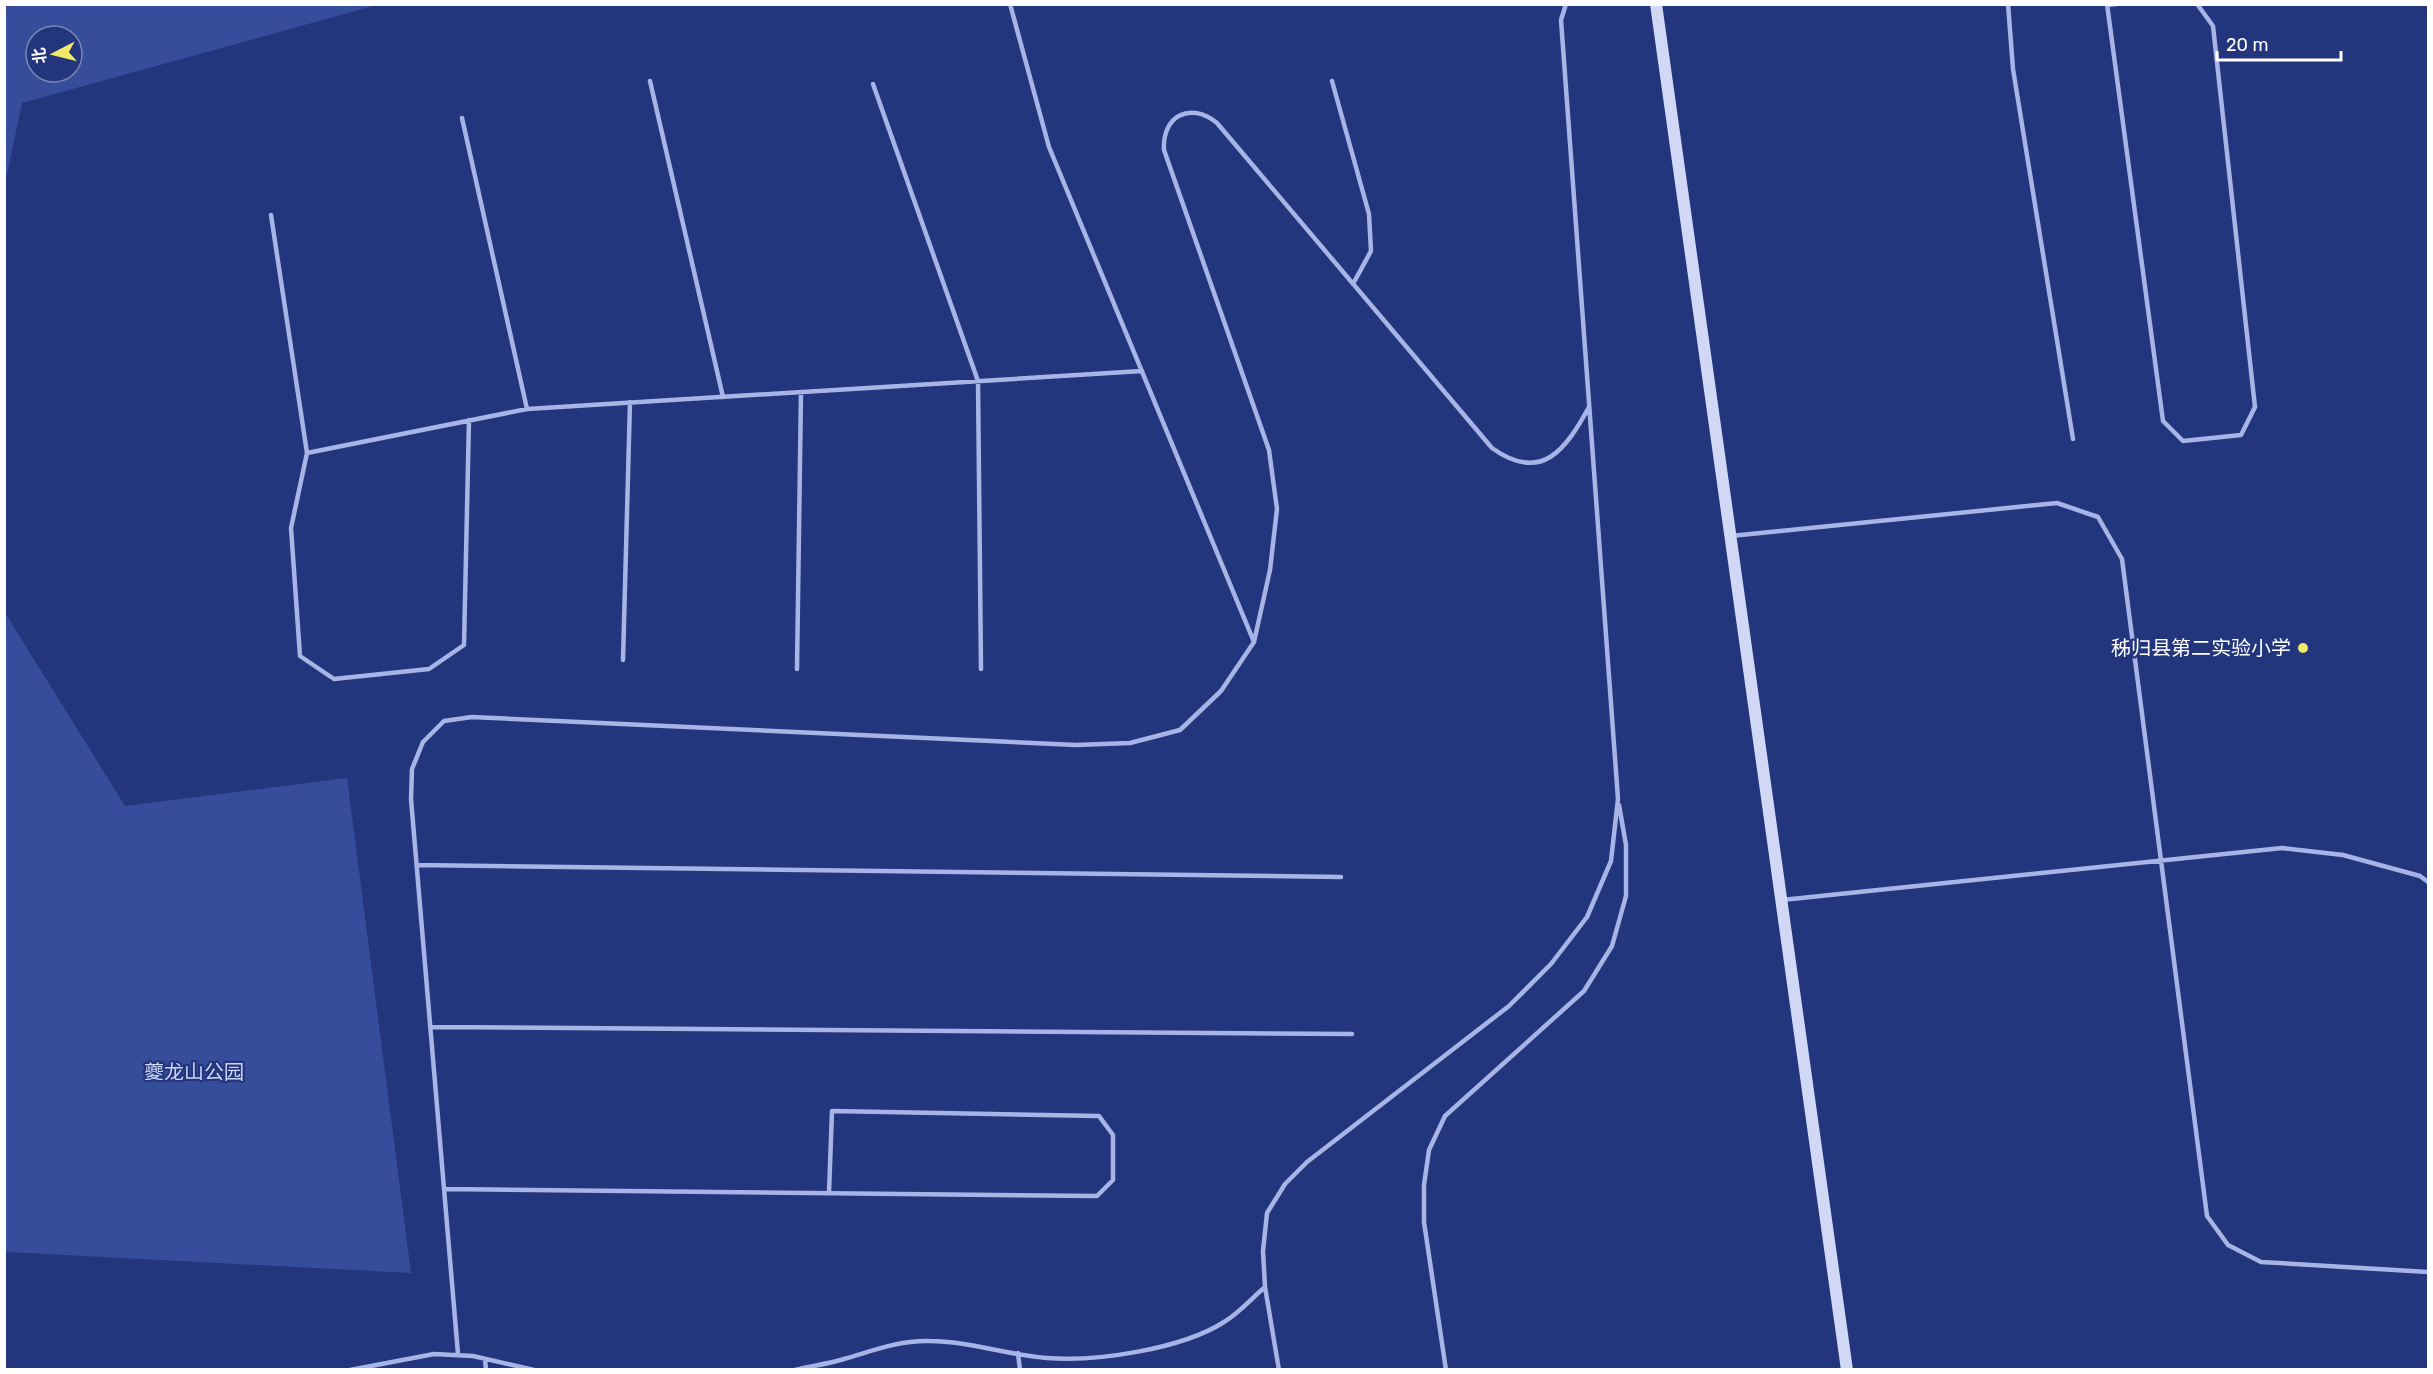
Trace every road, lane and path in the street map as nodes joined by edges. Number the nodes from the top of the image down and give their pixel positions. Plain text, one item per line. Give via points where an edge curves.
1 (1010, 4) edge
2 (1566, 4) edge
3 (1656, 4) edge
4 (2008, 4) edge
5 (2116, 4) edge
6 (2197, 4) edge
7 (2107, 5) edge
8 (650, 81) dead end
9 (1332, 81) dead end
10 (873, 84) dead end
11 (462, 118) dead end
12 (271, 215) dead end
13 (1353, 284) junction
14 (1142, 371) junction
15 (978, 381) junction
16 (801, 392) junction
17 (723, 397) junction
18 (630, 402) junction
19 (1589, 407) junction
20 (527, 409) junction
21 (469, 420) junction
22 (2073, 439) dead end
23 (307, 453) junction
24 (1730, 536) junction
25 (1254, 642) junction
26 (623, 660) dead end
27 (797, 669) dead end
28 (981, 669) dead end
29 (1618, 799) junction
30 (2161, 861) junction
31 (417, 865) junction
32 (1341, 877) dead end
33 (2428, 882) edge
34 (1781, 900) junction
35 (430, 1026) junction
36 (1352, 1034) dead end
37 (444, 1189) junction
38 (829, 1192) junction
39 (2428, 1272) edge
40 (1265, 1287) junction
41 (1018, 1353) junction
42 (458, 1354) junction
43 (485, 1359) junction
44 (350, 1370) edge
45 (486, 1370) edge
46 (534, 1370) edge
47 (795, 1370) edge
48 (1020, 1370) edge
49 (1279, 1370) edge
50 (1446, 1370) edge
51 (1847, 1370) edge

1 - 14 lane via 1049,147
2 - 19 lane via 1562,20
3 - 24 main road
4 - 22 lane via 2013,69
5 - 7 lane
6 - 7 lane via 2213,26 2255,407 2241,435 2183,441 2163,421
8 - 17 lane
9 - 13 lane via 1369,214 1371,251
10 - 15 lane
11 - 20 lane
12 - 23 lane
13 - 19 lane via 1492,448 1504,457 1537,462 1553,456 1575,434
13 - 25 lane via 1209,116 1186,113 1167,125 1163,138 1167,163 1269,450 1277,509 1270,570
14 - 15 lane
14 - 25 lane
15 - 16 lane
15 - 28 lane
16 - 17 lane
16 - 27 lane
17 - 18 lane
18 - 20 lane
18 - 26 lane
19 - 29 lane
20 - 21 lane
21 - 23 lane
21 - 23 lane via 464,645 429,669 334,679 300,656 291,528
24 - 30 lane via 2057,503 2098,517 2122,559
24 - 34 main road
25 - 31 lane via 1221,691 1180,730 1130,743 1076,745 472,717 444,721 423,742 412,769
29 - 40 lane via 1611,861 1587,917 1551,964 1509,1006 1307,1162 1285,1184 1268,1213 1263,1251
29 - 50 lane via 1626,845 1626,896 1612,946 1584,991 1445,1116 1429,1150 1424,1222
30 - 33 lane via 2282,849 2343,855 2420,876
30 - 34 lane
30 - 39 lane via 2206,1216 2228,1245 2261,1262
31 - 32 lane
31 - 35 lane
34 - 51 main road
35 - 36 lane
35 - 37 lane
37 - 38 lane
37 - 42 lane
38 - 38 lane via 1096,1196 1113,1180 1113,1135 1099,1116 832,1111
40 - 41 lane via 1224,1322 1180,1343 1087,1358
40 - 49 lane
41 - 47 lane via 927,1341 896,1344
41 - 48 lane
42 - 43 lane
42 - 44 lane via 410,1357
43 - 45 lane
43 - 46 lane

